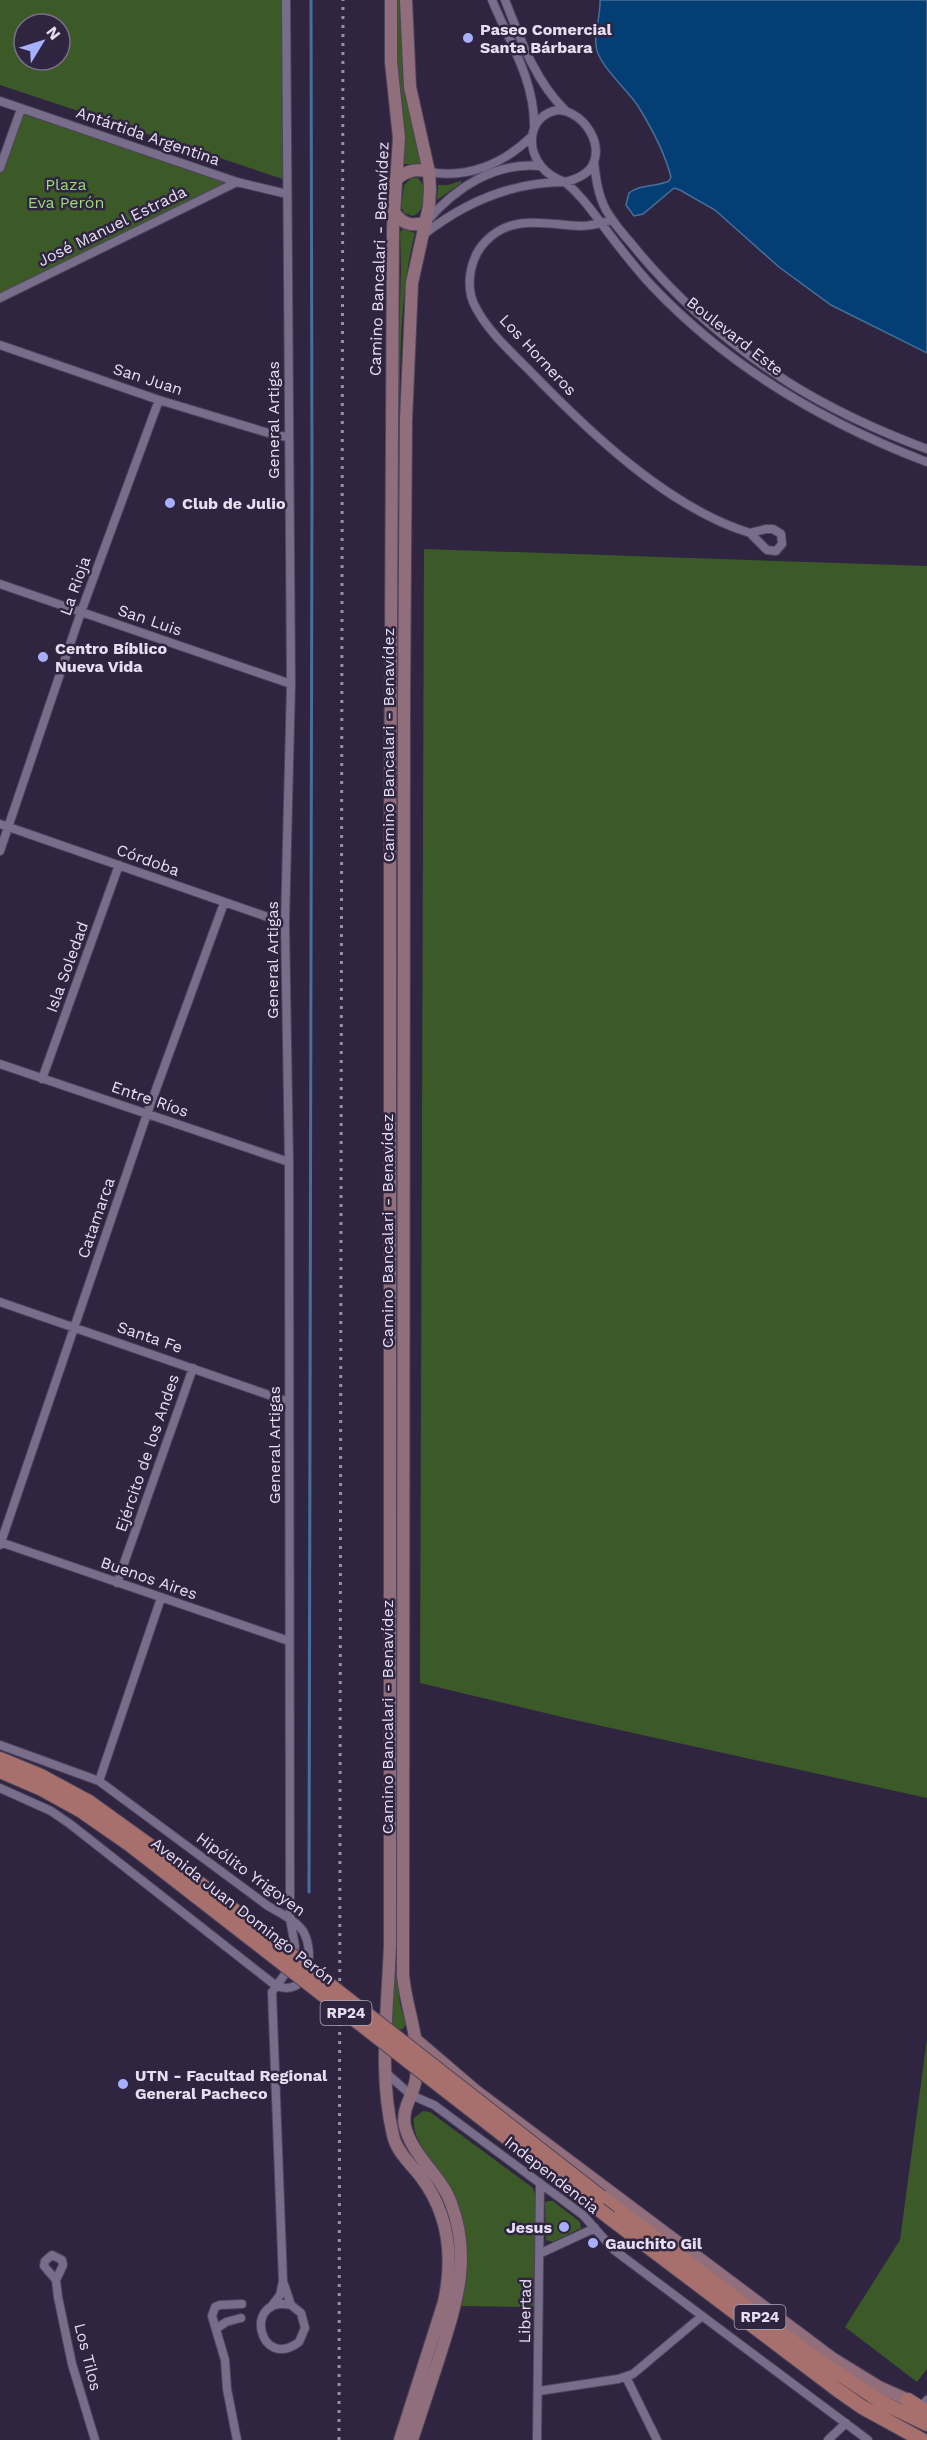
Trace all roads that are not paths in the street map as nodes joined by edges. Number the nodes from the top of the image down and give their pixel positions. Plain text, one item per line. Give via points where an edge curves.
1 (286, 0) edge
2 (391, 0) edge
3 (406, 0) edge
4 (492, 0) edge
5 (505, 0) edge
6 (545, 88) junction
7 (532, 92) junction
8 (0, 101) edge
9 (21, 109) junction
10 (565, 110) junction
11 (534, 127) junction
12 (531, 137) junction
13 (594, 162) junction
14 (540, 165) junction
15 (0, 168) edge
16 (429, 172) junction
17 (237, 182) junction
18 (394, 182) junction
19 (565, 182) junction
20 (287, 194) junction
21 (394, 213) junction
22 (612, 220) junction
23 (601, 224) junction
24 (424, 228) junction
25 (0, 298) edge
26 (725, 336) junction
27 (0, 345) edge
28 (718, 346) junction
29 (159, 400) junction
30 (865, 422) junction
31 (861, 434) junction
32 (288, 437) junction
33 (927, 449) edge
34 (927, 462) edge
35 (750, 533) dead end
36 (0, 584) edge
37 (81, 612) junction
38 (291, 684) junction
39 (4, 826) edge
40 (0, 851) edge
41 (119, 865) junction
42 (224, 903) junction
43 (285, 923) junction
44 (0, 1064) edge
45 (42, 1078) junction
46 (147, 1114) junction
47 (290, 1162) junction
48 (0, 1302) edge
49 (75, 1327) junction
50 (193, 1368) junction
51 (289, 1402) junction
52 (0, 1543) edge
53 (117, 1583) junction
54 (161, 1598) junction
55 (289, 1641) junction
56 (0, 1745) edge
57 (0, 1759) edge
58 (0, 1771) edge
59 (99, 1781) junction
60 (0, 1788) edge
61 (84, 1806) junction
62 (290, 1919) junction
63 (275, 1985) junction
64 (384, 2034) junction
65 (416, 2038) junction
66 (385, 2072) junction
67 (411, 2096) junction
68 (540, 2183) junction
69 (595, 2228) junction
70 (541, 2253) junction
71 (56, 2280) dead end
72 (283, 2281) junction
73 (242, 2304) dead end
74 (291, 2305) junction
75 (271, 2307) junction
76 (702, 2316) junction
77 (241, 2318) dead end
78 (216, 2329) junction
79 (626, 2377) junction
80 (539, 2391) junction
81 (908, 2400) joint
82 (927, 2404) edge
83 (846, 2423) junction
84 (927, 2424) edge
85 (95, 2440) edge
86 (237, 2440) edge
87 (400, 2440) edge
88 (412, 2440) edge
89 (537, 2440) edge
90 (657, 2440) edge
91 (828, 2440) edge
92 (868, 2440) edge
93 (922, 2440) edge

1 - 20 street, General Artigas
2 - 18 main road, Camino Bancalari - Benavídez via 391,62 399,138
3 - 16 main road, Camino Bancalari - Benavídez via 410,87
4 - 7 street
5 - 6 street
6 - 7 street
6 - 10 street
7 - 11 street
8 - 9 street, Antártida Argentina
9 - 15 street
9 - 17 street, Antártida Argentina
10 - 11 street via 546,114
10 - 13 street via 589,130
11 - 12 street
12 - 14 street
12 - 16 street via 505,158 489,165 453,175
13 - 19 street via 589,171
13 - 22 street, Boulevard Este via 600,194
14 - 19 street
14 - 24 street via 516,165 479,178 445,202
16 - 18 main road via 413,170
16 - 24 main road, Camino Bancalari - Benavídez
17 - 20 street, Antártida Argentina
17 - 25 street, José Manuel Estrada
18 - 21 main road, Camino Bancalari - Benavídez
19 - 23 street, Boulevard Este
19 - 24 street via 532,183 479,200
20 - 32 street, General Artigas
21 - 24 main road via 404,223
21 - 64 main road, Camino Bancalari - Benavídez via 390,1944
22 - 23 street, Los Horneros
22 - 26 street, Boulevard Este via 658,276
23 - 28 street, Boulevard Este via 653,287
23 - 35 street, Los Horneros via 524,222 499,230 479,249 472,264 469,281 475,308 549,391 618,454 693,507
24 - 65 main road, Camino Bancalari - Benavídez via 412,283 409,352 404,702 403,1975
26 - 28 street
26 - 30 street, Boulevard Este via 792,384
27 - 29 street, San Juan
28 - 31 street, Boulevard Este via 788,395
29 - 32 street, San Juan
29 - 37 street, La Rioja
30 - 31 street
30 - 33 street, Boulevard Este
31 - 34 street, Boulevard Este
32 - 38 street, General Artigas
36 - 37 street, San Luis
37 - 38 street, San Luis
37 - 39 street, La Rioja
38 - 43 street, General Artigas
39 - 40 street, La Rioja
39 - 41 street, Córdoba
41 - 42 street, Córdoba
41 - 45 street, Isla Soledad
42 - 43 street, Córdoba
42 - 46 street, Catamarca
43 - 47 street, General Artigas
44 - 45 street, Entre Ríos
45 - 46 street, Entre Ríos
46 - 47 street, Entre Ríos
46 - 49 street, Catamarca
47 - 51 street, General Artigas
48 - 49 street, Santa Fe
49 - 50 street, Santa Fe
49 - 52 street, Catamarca
50 - 51 street, Santa Fe
50 - 53 street, Ejército de los Andes
51 - 55 street, General Artigas
52 - 53 street, Buenos Aires
53 - 54 street, Buenos Aires
54 - 55 street, Buenos Aires
54 - 59 street
55 - 62 street, General Artigas
56 - 59 street, Hipólito Yrigoyen
57 - 61 main road, RP24 via 40,1776
58 - 61 main road, RP24
59 - 62 street, Hipólito Yrigoyen
60 - 63 street via 44,1807 70,1824
61 - 84 main road, RP24, bridge via 171,1861 601,2198 806,2351 883,2403
61 - 93 main road, Avenida Juan Domingo Perón / RP24, bridge via 610,2218 839,2391
62 - 63 street, General Artigas via 295,1946 293,1963
62 - 63 street, Hipólito Yrigoyen via 305,1934 310,1964 298,1984 282,1988
63 - 72 street via 272,2002
64 - 65 main road
64 - 66 main road, Camino Bancalari - Benavídez
65 - 67 main road, Camino Bancalari - Benavídez via 417,2077
65 - 81 main road via 477,2091 832,2358
66 - 67 street, Independencia
66 - 87 main road, Camino Bancalari - Benavídez via 394,2141 434,2195 449,2250 448,2283 440,2319
67 - 68 street, Independencia via 434,2105
67 - 88 main road, Camino Bancalari - Benavídez via 405,2108 405,2124 413,2145 449,2198 459,2231 462,2263 454,2313
68 - 69 street, Independencia
68 - 70 street, Libertad
69 - 70 street
69 - 76 street, Independencia via 614,2250
70 - 80 street, Libertad
71 - 85 street, Los Tilos via 72,2364
72 - 74 street
72 - 75 street via 280,2295
73 - 78 street via 215,2307 212,2316
74 - 75 street
74 - 75 street via 301,2313 305,2328 299,2342 286,2349 270,2345 261,2333 262,2318
76 - 79 street via 652,2360
76 - 83 street, Independencia
77 - 78 street
78 - 86 street via 225,2360
79 - 80 street
79 - 90 street
80 - 89 street, Libertad
81 - 82 main road
83 - 91 street
83 - 92 street, Independencia

